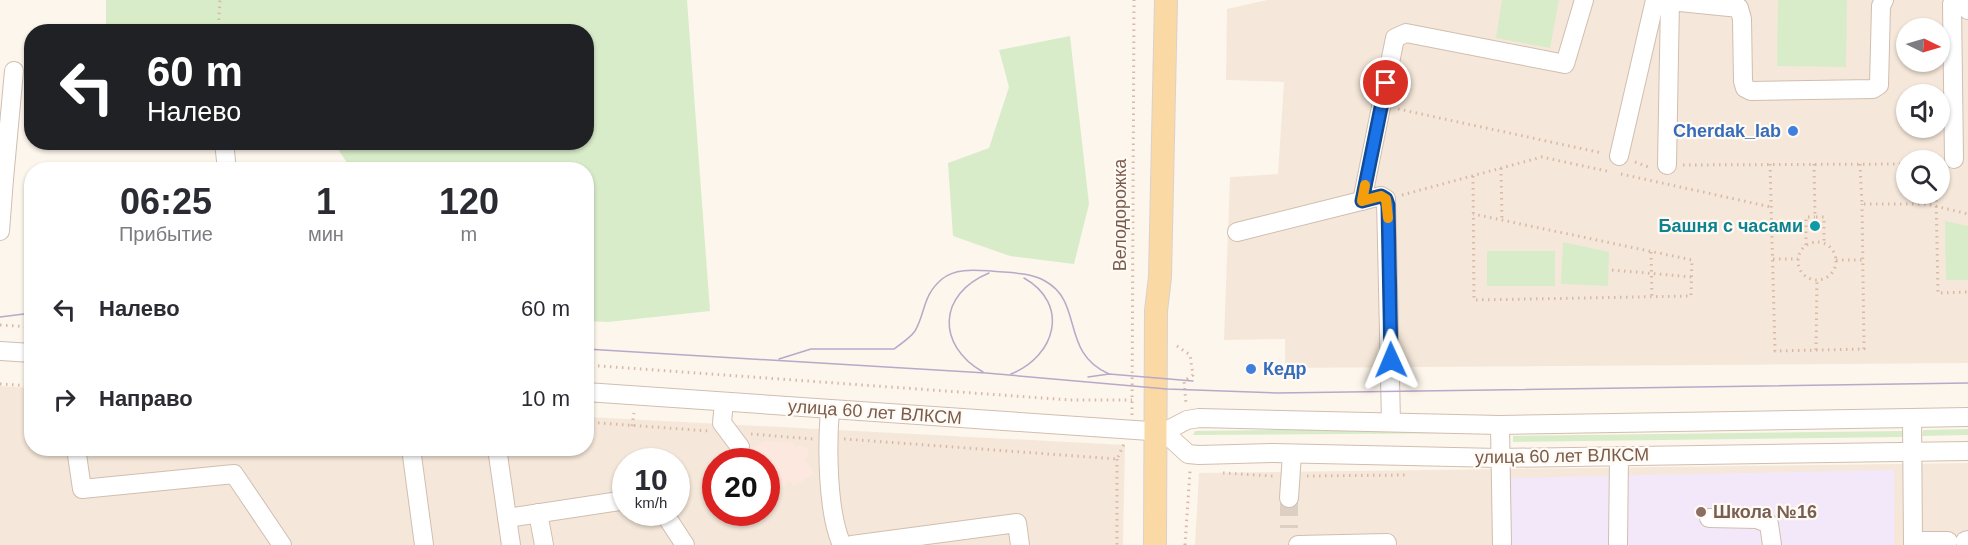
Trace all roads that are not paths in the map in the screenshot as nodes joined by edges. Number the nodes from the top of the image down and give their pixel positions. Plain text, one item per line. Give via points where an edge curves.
1 (1166, 0) edge
2 (1584, 0) edge
3 (1663, 0) edge
4 (1884, 0) edge
5 (1955, 0) edge
6 (1966, 0) edge
7 (1968, 10) edge
8 (14, 71) dead end
9 (1619, 156) road end
10 (1954, 159) dead end
11 (1663, 168) road end
12 (2, 178) edge
13 (1362, 201) junction
14 (0, 231) edge
15 (1237, 232) dead end
16 (0, 351) edge
17 (24, 352) edge
18 (594, 393) edge
19 (724, 402) junction
20 (830, 409) junction
21 (1968, 417) edge
22 (1911, 418) junction
23 (1391, 422) junction
24 (1500, 425) junction
25 (1159, 432) junction
26 (740, 447) dead end
27 (1912, 451) junction
28 (1968, 451) edge
29 (1292, 454) junction
30 (77, 456) edge
31 (412, 456) edge
32 (498, 456) edge
33 (1619, 456) junction
34 (1499, 458) junction
35 (1289, 498) tunnel mouth
36 (612, 502) edge
37 (538, 513) junction
38 (507, 518) junction
39 (1709, 518) dead end
40 (673, 526) edge
41 (1295, 539) edge
42 (1960, 541) edge
43 (1387, 543) dead end
44 (1913, 543) edge
45 (282, 545) edge
46 (424, 545) edge
47 (511, 545) edge
48 (544, 545) edge
49 (685, 545) edge
50 (842, 545) edge
51 (852, 545) edge
52 (1020, 545) edge
53 (1155, 545) edge
54 (1502, 545) edge
55 (1618, 545) edge
56 (1772, 545) edge

1 - 25 main road
2 - 13 street via 1565,64 1406,33 1395,38
3 - 4 street via 1739,8 1743,81 1751,91 1873,89 1879,85
3 - 9 street
3 - 11 street
5 - 10 street
6 - 7 street
8 - 12 street
12 - 14 street
13 - 15 street
13 - 23 street via 1381,196 1386,199
16 - 17 street
18 - 19 street, улица 60 лет ВЛКСМ
19 - 20 street, улица 60 лет ВЛКСМ
19 - 26 street via 722,423
20 - 25 street, улица 60 лет ВЛКСМ
20 - 50 street via 828,440 834,529
21 - 22 street, улица 60 лет ВЛКСМ
22 - 24 street, улица 60 лет ВЛКСМ
22 - 27 street
23 - 24 street, улица 60 лет ВЛКСМ
23 - 25 street, улица 60 лет ВЛКСМ via 1199,418
24 - 34 street
25 - 29 street, улица 60 лет ВЛКСМ via 1188,454
25 - 53 main road
27 - 28 street, улица 60 лет ВЛКСМ
27 - 33 street, улица 60 лет ВЛКСМ
27 - 44 street
29 - 34 street, улица 60 лет ВЛКСМ
29 - 35 street
30 - 45 street via 82,489 234,474
31 - 46 street
32 - 38 street
33 - 34 street, улица 60 лет ВЛКСМ
33 - 55 street
34 - 54 street
36 - 37 street
37 - 38 street
37 - 48 street
38 - 47 street
39 - 56 street via 1757,519 1769,524
40 - 49 street
41 - 43 street
42 - 44 street
51 - 52 street via 1017,524

